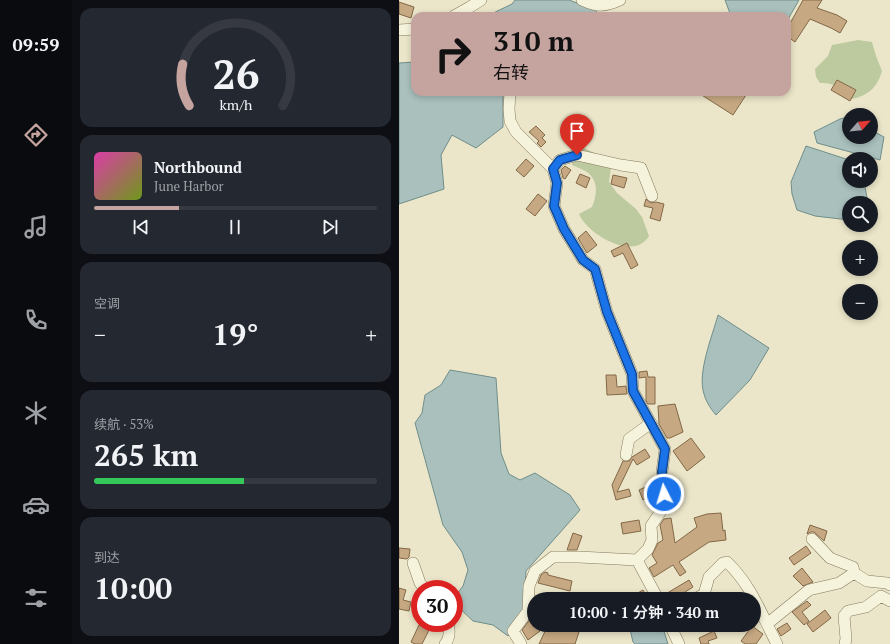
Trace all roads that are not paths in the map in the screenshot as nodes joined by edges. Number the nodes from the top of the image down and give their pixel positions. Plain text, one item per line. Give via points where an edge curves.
1 (481, 0) edge
2 (582, 0) edge
3 (620, 0) edge
4 (473, 12) edge
5 (411, 29) edge
6 (399, 30) edge
7 (510, 96) edge
8 (553, 169) junction
9 (652, 196) dead end
10 (651, 423) junction
11 (626, 455) dead end
12 (812, 539) dead end
13 (637, 560) junction
14 (413, 563) dead end
15 (854, 573) junction
16 (419, 580) edge
17 (890, 585) edge
18 (654, 592) edge
19 (705, 592) edge
20 (751, 592) edge
21 (890, 601) edge
22 (761, 612) edge
23 (767, 624) junction
24 (449, 632) edge
25 (674, 632) edge
26 (445, 644) edge
27 (521, 644) edge
28 (679, 644) edge
29 (777, 644) edge
30 (845, 644) edge

1 - 4 street
2 - 3 street via 606,6
5 - 6 street
7 - 8 street via 510,121 516,132
8 - 9 street via 560,160 577,155 641,168
8 - 10 street via 557,183 554,206 564,229 583,260 595,269 607,312 632,374 633,391
10 - 11 street via 629,439
10 - 13 street via 665,449 662,472 665,505 651,526 652,540 648,549
12 - 15 street via 830,558 853,567
13 - 18 street
13 - 27 street via 553,557 535,571 529,586 528,611 513,631
14 - 16 street
15 - 17 street via 867,581
15 - 23 street via 839,583 809,590
19 - 20 street via 709,577 727,562 739,573
21 - 30 street via 881,596 866,607 848,611 844,616
22 - 23 street
23 - 29 street
24 - 26 street
25 - 28 street

